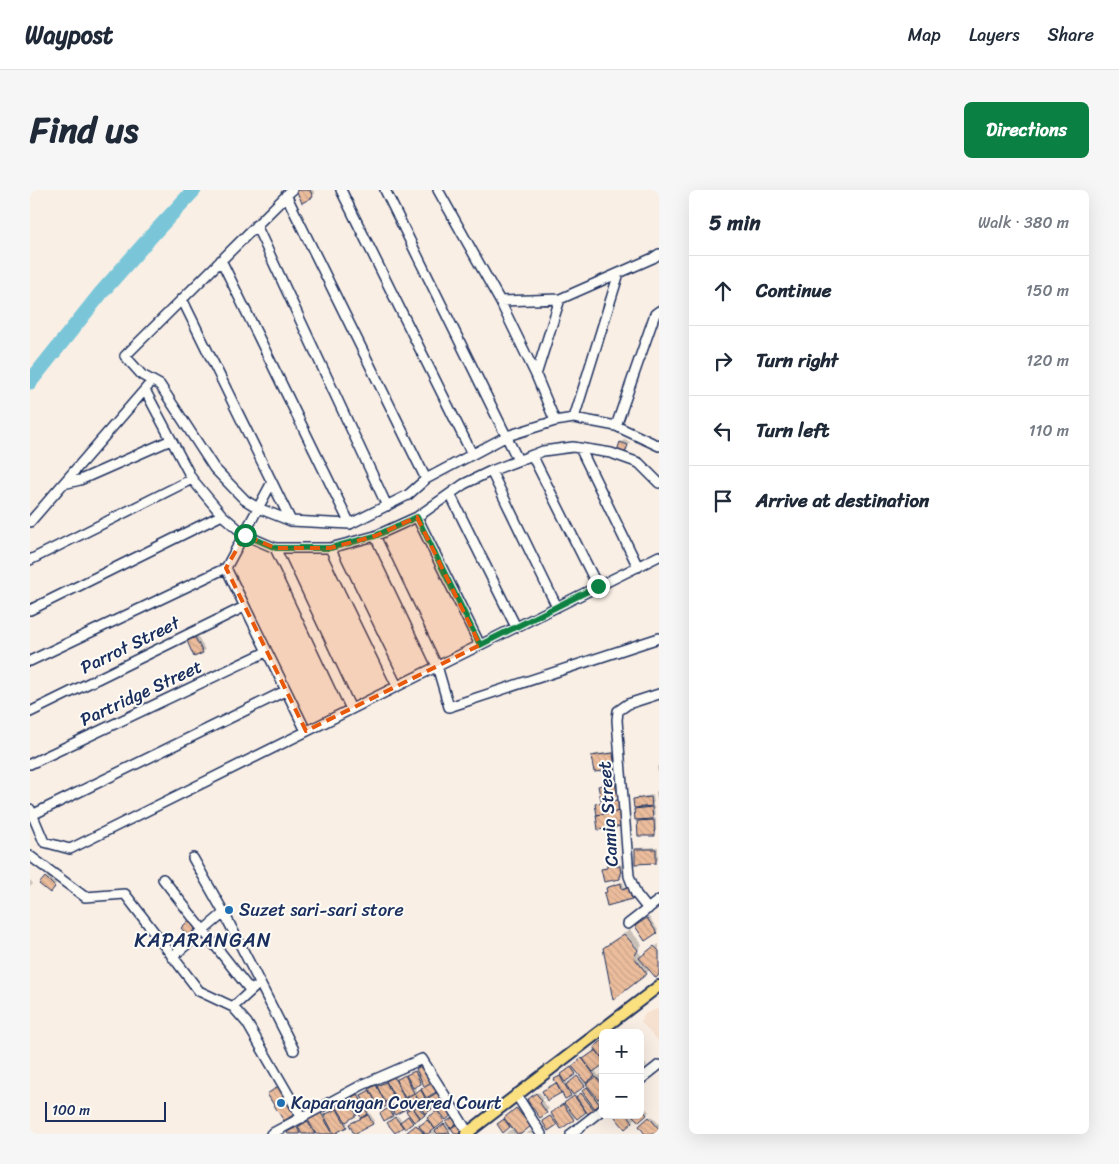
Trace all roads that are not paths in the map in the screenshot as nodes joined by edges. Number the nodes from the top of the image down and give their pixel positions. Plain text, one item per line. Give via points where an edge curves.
1 (341, 190) edge
2 (438, 190) edge
3 (389, 191) edge
4 (289, 193) edge
5 (256, 225) junction
6 (659, 254) edge
7 (221, 260) junction
8 (619, 273) junction
9 (182, 299) junction
10 (560, 299) junction
11 (500, 301) junction
12 (659, 311) edge
13 (536, 375) junction
14 (153, 381) junction
15 (145, 390) junction
16 (574, 418) junction
17 (554, 421) junction
18 (616, 426) junction
19 (507, 436) junction
20 (171, 440) junction
21 (659, 446) edge
22 (580, 448) junction
23 (472, 454) junction
24 (532, 455) junction
25 (518, 460) junction
26 (490, 470) junction
27 (192, 479) junction
28 (426, 479) junction
29 (272, 482) junction
30 (659, 483) edge
31 (63, 484) junction
32 (450, 494) junction
33 (387, 506) junction
34 (258, 508) junction
35 (222, 515) junction
36 (417, 517) junction
37 (292, 521) junction
38 (30, 522) edge
39 (350, 524) junction
40 (245, 535) junction
41 (375, 536) junction
42 (276, 548) junction
43 (330, 548) junction
44 (659, 556) edge
45 (30, 560) edge
46 (638, 567) junction
47 (226, 568) junction
48 (598, 586) junction
49 (558, 606) junction
50 (244, 607) junction
51 (30, 610) edge
52 (516, 627) junction
53 (659, 638) edge
54 (480, 645) junction
55 (266, 652) junction
56 (30, 661) edge
57 (437, 666) junction
58 (397, 686) junction
59 (285, 691) junction
60 (659, 694) edge
61 (351, 709) junction
62 (30, 712) edge
63 (306, 731) junction
64 (30, 764) edge
65 (31, 812) edge
66 (30, 856) edge
67 (193, 858) dead end
68 (163, 879) dead end
69 (659, 900) edge
70 (648, 909) junction
71 (224, 913) junction
72 (628, 924) dead end
73 (204, 929) junction
74 (172, 957) junction
75 (259, 982) junction
76 (659, 986) edge
77 (250, 990) junction
78 (234, 1007) junction
79 (294, 1050) dead end
80 (659, 1065) edge
81 (644, 1077) edge
82 (516, 1094) junction
83 (599, 1112) edge
84 (302, 1118) junction
85 (467, 1133) edge
86 (271, 1134) edge
87 (541, 1134) edge
88 (571, 1134) edge

1 - 23 street
2 - 11 street
3 - 19 street
4 - 5 street
4 - 28 street
5 - 7 street
5 - 33 street
6 - 8 street
7 - 9 street
7 - 39 street
8 - 10 street
8 - 16 street
9 - 14 street via 125,356 142,375
9 - 29 street
10 - 11 street
10 - 13 street
11 - 13 street
12 - 18 street via 655,314
13 - 17 street
14 - 15 street
14 - 34 street via 173,404 214,468 245,500
15 - 20 street
15 - 31 street
16 - 17 street
16 - 18 street
17 - 19 street
18 - 21 street
19 - 23 street
19 - 25 street
20 - 27 street
20 - 31 street via 80,480
22 - 24 street
22 - 30 street via 611,453 639,463
22 - 46 street
23 - 28 street
24 - 25 street
24 - 48 street
25 - 26 street
26 - 32 street
26 - 49 street
27 - 35 street
27 - 45 street
28 - 33 street via 408,495
29 - 34 street
29 - 37 street
31 - 38 street
32 - 36 street
32 - 52 street
33 - 39 street
34 - 37 street
34 - 40 street
35 - 40 street
35 - 51 street
36 - 41 street
36 - 54 street
37 - 39 street
40 - 42 street
40 - 47 street
41 - 43 street
41 - 57 street
42 - 43 street
42 - 61 street
43 - 58 street
44 - 46 street
46 - 48 street
47 - 50 street
47 - 56 street
48 - 49 street
49 - 52 street
50 - 55 street
50 - 62 street, Parrot Street
52 - 54 street
53 - 57 street via 449,707
54 - 57 street
55 - 59 street
55 - 64 street, Partridge Street
57 - 58 street
58 - 61 street
59 - 63 street
59 - 65 street
60 - 70 street, Camia Street via 618,710 628,876
61 - 63 street
63 - 65 street via 70,849 44,842
66 - 74 street via 85,897 125,894
67 - 71 street
68 - 73 street
69 - 70 street
70 - 72 street
71 - 73 street
71 - 75 street
73 - 74 street
73 - 77 street
74 - 78 street via 199,991
75 - 77 street
75 - 79 street
76 - 82 main road
77 - 78 street
78 - 84 street via 247,1023
80 - 81 street
82 - 85 main road
82 - 87 street
83 - 88 street
84 - 85 street via 362,1085 422,1059
84 - 86 street

